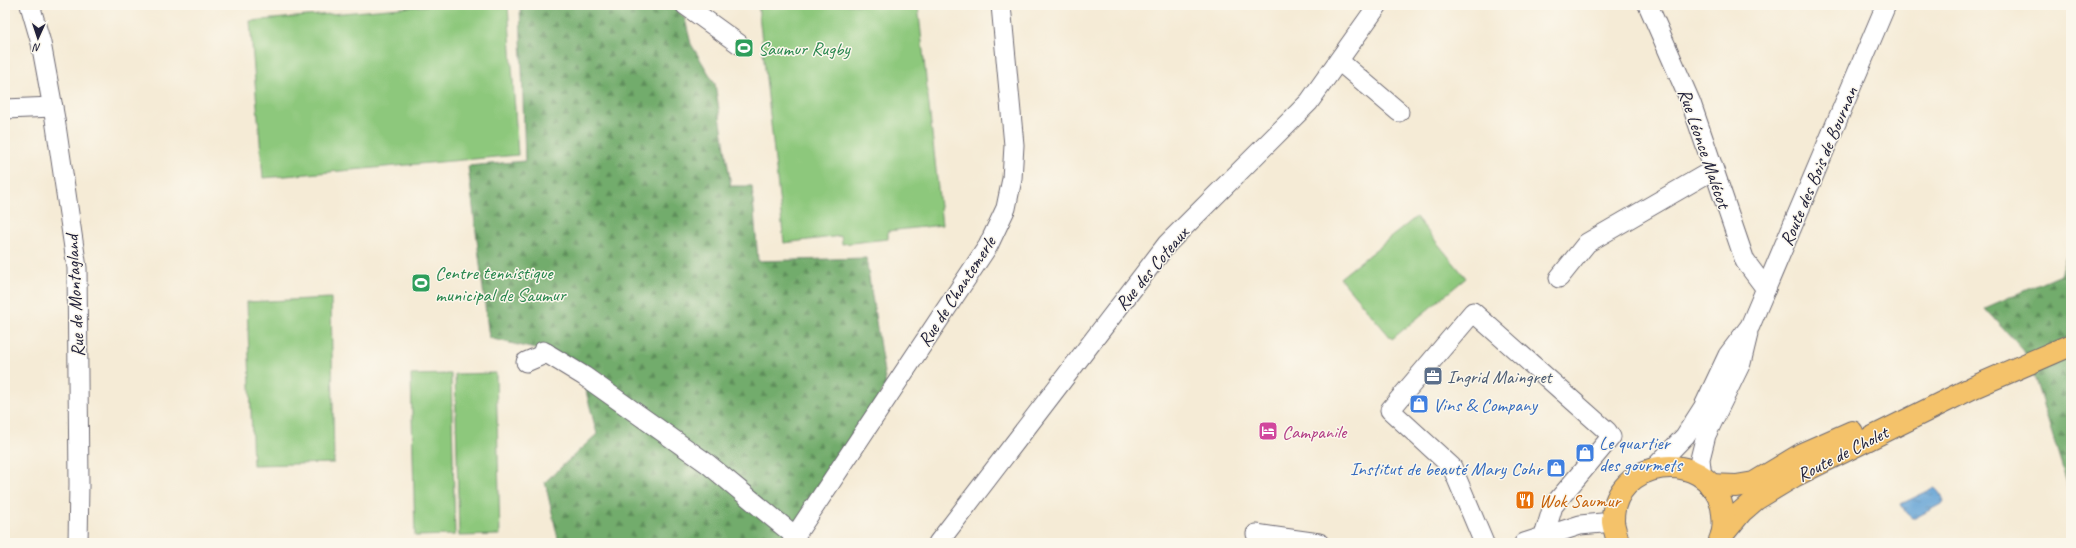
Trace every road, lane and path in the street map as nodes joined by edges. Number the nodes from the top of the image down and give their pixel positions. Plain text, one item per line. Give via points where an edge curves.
1 (30, 5) edge
2 (685, 5) edge
3 (1002, 5) edge
4 (1378, 5) edge
5 (1648, 5) edge
6 (1886, 5) edge
7 (739, 44) dead end
8 (1339, 61) junction
9 (53, 107) junction
10 (5, 109) edge
11 (1399, 112) dead end
12 (1713, 170) junction
13 (1559, 278) dead end
14 (1766, 289) junction
15 (1750, 326) junction
16 (2071, 346) edge
17 (526, 362) dead end
18 (1974, 387) junction
19 (1654, 468) junction
20 (1706, 481) junction
21 (1613, 522) junction
22 (1256, 534) dead end
23 (794, 539) edge
24 (1720, 539) edge
25 (1543, 540) edge
26 (946, 541) edge
27 (78, 543) edge
28 (1319, 543) edge
29 (1484, 543) edge
30 (1524, 543) edge
31 (1618, 543) edge

1 - 9 street, Rue de Montagland via 41,43
2 - 7 street
3 - 23 street, Rue de Chantemerle via 1014,145 1012,179 1006,208 988,246
4 - 8 street, Rue des Coteaux
5 - 12 street, Rue Léonce Malécot via 1691,103
6 - 14 street, Route des Bois de Bournan
8 - 11 street
8 - 26 street, Rue des Coteaux via 1309,102 1167,244
9 - 10 street
9 - 27 street, Rue de Montagland via 77,268
12 - 13 street via 1587,243
12 - 14 street, Rue Léonce Malécot via 1745,261
14 - 15 street, Route des Bois de Bournan
15 - 19 street, Route des Bois de Bournan via 1728,355 1703,408 1685,436
15 - 20 street, Route des Bois de Bournan via 1741,362 1706,435 1700,459
16 - 18 main road, Route de Cholet
17 - 23 street via 545,352 584,376 708,464
18 - 20 main road, Route de Cholet via 1877,422 1802,454 1754,483 1736,486
18 - 24 main road, Route de Cholet via 1794,476 1756,499 1741,512
19 - 20 main road via 1670,466 1687,469
19 - 21 main road via 1637,476 1624,488 1616,504
20 - 24 main road via 1720,500 1724,517
21 - 25 street via 1580,525
21 - 31 main road
22 - 28 street
25 - 29 street via 1553,506 1611,438 1607,431 1473,312 1390,410 1452,468
25 - 30 street

